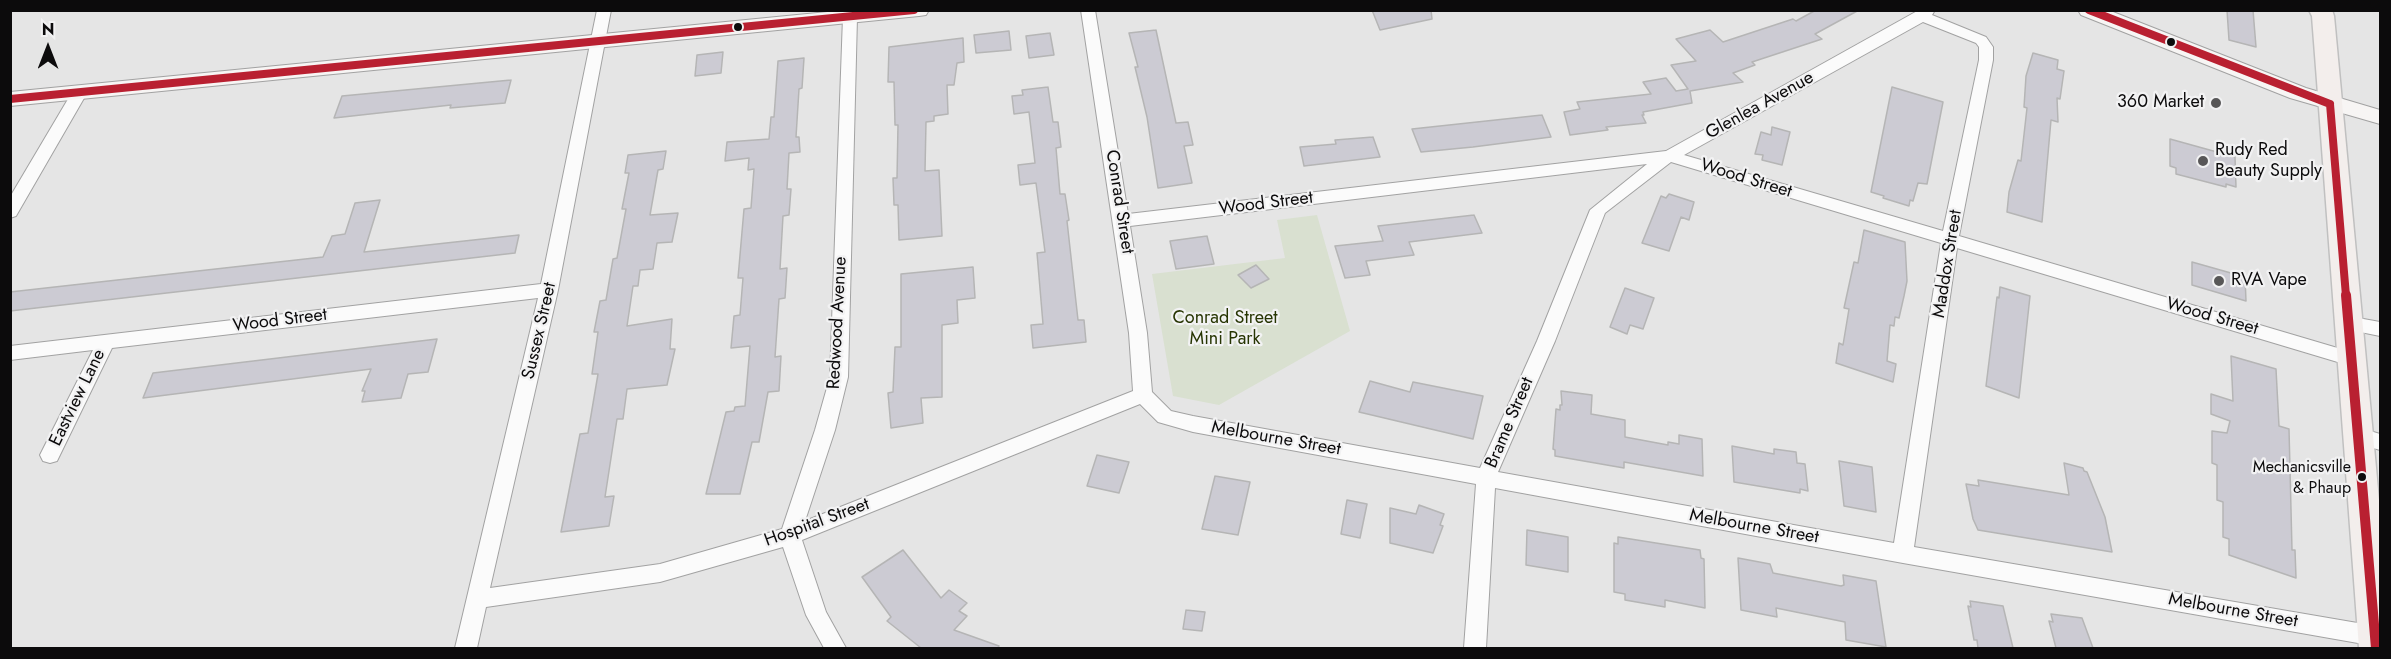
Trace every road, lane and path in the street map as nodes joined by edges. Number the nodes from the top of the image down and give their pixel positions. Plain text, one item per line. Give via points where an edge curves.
1 (604, 10) edge
2 (919, 10) edge
3 (1088, 10) edge
4 (2088, 10) edge
5 (2323, 12) edge
6 (1925, 13) edge
7 (850, 17) junction
8 (597, 42) junction
9 (79, 93) junction
10 (10, 99) edge
11 (2330, 104) junction
12 (2380, 117) edge
13 (1670, 156) junction
14 (1598, 210) joint
15 (10, 212) edge
16 (1122, 221) junction
17 (1950, 240) junction
18 (549, 290) junction
19 (2347, 323) junction
20 (2380, 329) edge
21 (106, 342) junction
22 (10, 353) edge
23 (2351, 358) junction
24 (1143, 395) junction
25 (2369, 438) edge
26 (50, 454) dead end
27 (1486, 477) junction
28 (790, 536) junction
29 (1904, 554) junction
30 (477, 599) junction
31 (2375, 642) edge
32 (466, 648) edge
33 (835, 648) edge
34 (1475, 648) edge

1 - 8 street, Sussex Street
2 - 7 street
3 - 16 street, Conrad Street
4 - 11 street
5 - 11 main road
6 - 13 street, Glenlea Avenue
6 - 17 street, Maddox Street via 1980,40 1986,47
7 - 8 street
7 - 28 street, Redwood Avenue via 838,377
8 - 9 street
8 - 18 street, Sussex Street
9 - 10 street
9 - 15 street
11 - 12 street
11 - 19 main road
13 - 14 street, Glenlea Avenue
13 - 16 street, Wood Street
13 - 17 street, Wood Street
14 - 27 street, Brame Street
16 - 24 street, Conrad Street
17 - 23 street, Wood Street
17 - 29 street, Maddox Street
18 - 21 street, Wood Street
18 - 30 street, Sussex Street
19 - 20 street
19 - 23 main road
21 - 22 street, Wood Street
21 - 26 street, Eastview Lane
23 - 25 main road
24 - 27 street, Melbourne Street via 1166,417 1193,424
24 - 28 street, Hospital Street
25 - 31 main road
27 - 29 street, Melbourne Street
27 - 34 street, Brame Street
28 - 30 street, Hospital Street via 660,573
28 - 33 street via 817,615
29 - 31 street, Melbourne Street
30 - 32 street, Sussex Street

